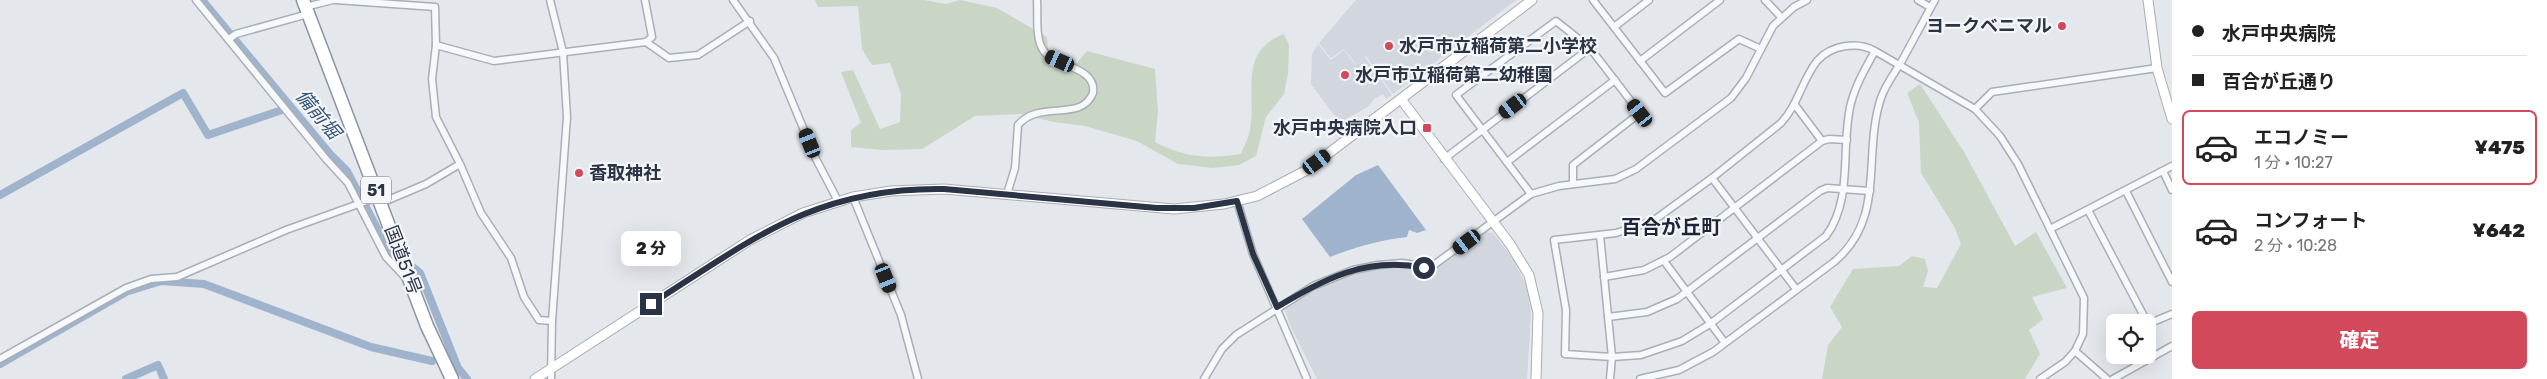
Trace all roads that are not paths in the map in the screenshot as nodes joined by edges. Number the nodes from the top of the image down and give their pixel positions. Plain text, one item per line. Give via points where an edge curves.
1 (196, 0) edge
2 (334, 0) edge
3 (550, 0) edge
4 (645, 0) edge
5 (733, 0) edge
6 (1037, 0) edge
7 (1532, 0) edge
8 (1593, 0) edge
9 (1650, 0) edge
10 (1720, 0) edge
11 (1765, 0) edge
12 (1807, 0) edge
13 (1918, 0) edge
14 (1935, 0) edge
15 (2148, 0) edge
16 (420, 3) edge
17 (305, 7) edge
18 (1930, 7) junction
19 (1781, 17) junction
20 (750, 21) junction
21 (1614, 27) junction
22 (232, 37) junction
23 (646, 42) junction
24 (436, 45) junction
25 (1590, 48) junction
26 (1761, 49) junction
27 (1875, 50) junction
28 (563, 52) junction
29 (1640, 61) junction
30 (1899, 64) junction
31 (2157, 68) junction
32 (1615, 80) junction
33 (1401, 99) junction
34 (1795, 106) junction
35 (1975, 109) junction
36 (2172, 119) edge
37 (1482, 130) junction
38 (1847, 140) junction
39 (1822, 141) junction
40 (1444, 158) junction
41 (1507, 162) junction
42 (460, 164) junction
43 (2172, 166) edge
44 (2162, 171) junction
45 (1712, 178) junction
46 (1573, 184) junction
47 (1842, 189) junction
48 (2172, 190) edge
49 (1870, 191) junction
50 (2126, 191) junction
51 (1007, 194) junction
52 (1531, 194) junction
53 (853, 197) junction
54 (1237, 201) junction
55 (370, 202) junction
56 (838, 202) junction
57 (1734, 208) junction
58 (2088, 210) junction
59 (1493, 222) junction
60 (2050, 228) junction
61 (1600, 235) junction
62 (1758, 239) junction
63 (1664, 261) junction
64 (1781, 270) junction
65 (1604, 277) junction
66 (2172, 282) edge
67 (412, 284) junction
68 (1796, 290) junction
69 (1687, 292) junction
70 (1277, 307) junction
71 (2142, 314) edge
72 (2172, 314) edge
73 (1608, 317) junction
74 (2156, 320) edge
75 (552, 321) junction
76 (1710, 324) junction
77 (1725, 343) junction
78 (2172, 346) edge
79 (2075, 351) junction
80 (1612, 357) junction
81 (0, 359) edge
82 (550, 374) edge
83 (452, 379) edge
84 (535, 379) edge
85 (918, 379) edge
86 (1204, 379) edge
87 (1307, 379) edge
88 (1536, 379) edge
89 (1544, 379) edge
90 (1610, 379) edge
91 (1640, 379) edge
92 (2040, 379) edge
93 (2107, 379) edge
94 (2113, 379) edge

1 - 22 street
2 - 16 street
2 - 17 street
3 - 28 street
4 - 23 street via 652,36
5 - 20 street
6 - 51 street via 1041,48 1050,57 1085,74 1092,84 1093,93 1084,105 1070,110 1041,111 1018,125 1015,168
7 - 33 street
8 - 21 street
9 - 21 street
10 - 29 street
11 - 19 street
12 - 19 street
13 - 18 street
14 - 18 street
15 - 31 street
16 - 24 street via 435,7
17 - 22 street
17 - 55 highway, 国道51号 / 51
18 - 30 street
19 - 26 street
20 - 23 street via 698,55 669,58
20 - 56 street via 774,58 816,159
21 - 29 street
22 - 55 street via 326,159
23 - 28 street
24 - 28 street via 494,61
24 - 42 street via 432,79 436,117
25 - 32 street
25 - 37 street
25 - 37 street via 1556,21 1456,96
26 - 29 street via 1739,39 1665,94
26 - 46 street via 1731,98 1636,169 1615,179
27 - 30 street
27 - 34 street via 1866,46 1848,46 1823,56
27 - 38 street via 1855,90
28 - 75 street via 567,117
30 - 35 street
30 - 49 street via 1878,108
31 - 35 street via 1992,92
31 - 36 street
32 - 41 street
32 - 46 street via 1640,113 1573,165
33 - 40 street
33 - 54 street via 1305,171 1272,190
34 - 39 street
34 - 45 street via 1772,132
35 - 60 street via 2000,136 2018,164
37 - 40 street
37 - 41 street
38 - 39 street
38 - 47 street
39 - 57 street
40 - 59 street
41 - 52 street
42 - 55 street via 426,184
42 - 75 street via 481,213 511,258 531,310 539,320
43 - 44 street
44 - 48 street
44 - 50 street
45 - 57 street
45 - 61 street via 1653,221 1627,231
46 - 52 street
47 - 49 street
47 - 62 street via 1820,191
47 - 64 street via 1839,214 1826,236
49 - 68 street via 1864,221 1849,247
50 - 58 street
50 - 66 street
51 - 53 street via 917,189
51 - 54 street via 1157,208 1194,208
52 - 59 street
53 - 56 street
53 - 85 street via 901,315
54 - 70 street via 1253,254
55 - 67 highway, 国道51号 / 51
55 - 67 street via 386,257
55 - 81 street via 286,230 177,277 151,279 126,288
56 - 82 street via 803,213 750,240
57 - 62 street
57 - 63 street
58 - 60 street
58 - 71 street
59 - 70 street via 1432,267 1402,263 1353,270 1313,286
59 - 88 street via 1523,263 1533,284 1538,313
60 - 79 street via 2084,298 2083,334
61 - 65 street
61 - 80 street via 1554,240 1566,310 1566,354
62 - 64 street
62 - 69 street
63 - 65 street via 1631,273
63 - 69 street
64 - 68 street
64 - 76 street
65 - 73 street
67 - 83 highway, 国道51号 / 51
68 - 77 street
69 - 73 street via 1647,312
69 - 76 street
70 - 86 street via 1236,335 1222,349
70 - 87 street
72 - 74 street
73 - 80 street
75 - 82 street
76 - 77 street
76 - 80 street via 1668,347 1641,355
77 - 91 street via 1679,370
78 - 94 street
79 - 92 street
79 - 93 street
80 - 90 street
82 - 84 street
88 - 89 street

